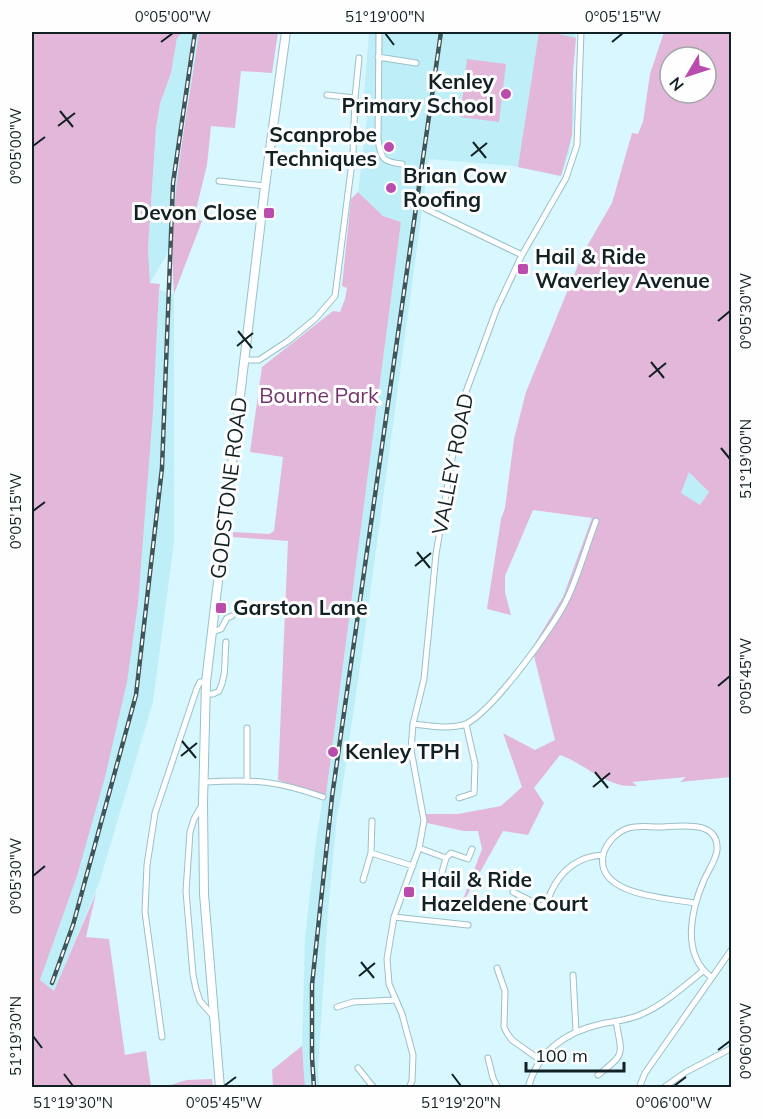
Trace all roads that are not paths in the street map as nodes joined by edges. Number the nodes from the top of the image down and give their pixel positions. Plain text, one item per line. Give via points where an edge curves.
1 (286, 32) edge
2 (379, 32) edge
3 (581, 32) edge
4 (378, 57) junction
5 (359, 58) dead end
6 (416, 63) dead end
7 (327, 95) dead end
8 (355, 98) junction
9 (402, 164) dead end
10 (219, 181) dead end
11 (265, 186) junction
12 (426, 209) dead end
13 (522, 255) junction
14 (246, 360) junction
15 (596, 521) dead end
16 (232, 616) dead end
17 (212, 632) junction
18 (226, 642) dead end
19 (206, 682) junction
20 (206, 694) junction
21 (413, 724) junction
22 (466, 724) junction
23 (246, 728) dead end
24 (203, 779) junction
25 (247, 779) junction
26 (323, 797) dead end
27 (459, 798) dead end
28 (203, 803) junction
29 (372, 821) dead end
30 (419, 848) junction
31 (472, 849) dead end
32 (371, 853) junction
33 (603, 855) junction
34 (446, 858) junction
35 (413, 866) junction
36 (442, 872) dead end
37 (363, 880) dead end
38 (513, 892) dead end
39 (695, 903) junction
40 (394, 917) junction
41 (468, 925) dead end
42 (732, 949) edge
43 (497, 968) dead end
44 (703, 970) junction
45 (573, 975) dead end
46 (711, 977) junction
47 (396, 1000) junction
48 (337, 1007) dead end
49 (213, 1016) junction
50 (616, 1021) junction
51 (576, 1031) junction
52 (162, 1037) dead end
53 (732, 1048) edge
54 (488, 1058) dead end
55 (540, 1060) junction
56 (358, 1068) dead end
57 (598, 1075) dead end
58 (220, 1088) edge
59 (374, 1088) edge
60 (409, 1088) edge
61 (498, 1088) edge
62 (528, 1088) edge
63 (639, 1088) edge
64 (663, 1088) edge

1 - 11 highway, GODSTONE ROAD
2 - 4 street
3 - 13 street, VALLEY ROAD via 577,145 555,200
4 - 6 street
4 - 9 street via 380,154 390,163
5 - 8 street
7 - 8 street
8 - 14 street via 353,154 335,296 288,341 258,360
10 - 11 street
11 - 14 highway, GODSTONE ROAD
12 - 13 street
13 - 21 street, VALLEY ROAD via 477,358 457,426 436,554 424,679
14 - 17 highway, GODSTONE ROAD
15 - 22 street via 567,600 518,672
16 - 17 street via 226,618 221,629
17 - 19 highway, GODSTONE ROAD
18 - 20 street via 224,682 219,692
19 - 20 highway, GODSTONE ROAD
19 - 52 street via 200,682 197,688 155,813 147,865 145,912
20 - 24 highway, GODSTONE ROAD
21 - 22 street via 447,728
21 - 30 street, VALLEY ROAD via 411,750 424,821
22 - 27 street via 475,764 474,793
23 - 25 street
24 - 25 street
24 - 28 highway, GODSTONE ROAD
25 - 26 street via 281,783
28 - 49 highway, GODSTONE ROAD via 204,894
28 - 49 street, GODSTONE ROAD via 190,832 186,891 196,989 200,1001
29 - 32 street
30 - 34 street
30 - 35 street, VALLEY ROAD
31 - 34 street via 468,859 451,853
32 - 35 street
32 - 37 street
33 - 38 street via 593,855 570,866 541,906
33 - 39 street via 610,879 624,888
33 - 39 street via 610,841 627,828 705,829 715,838 717,850
34 - 36 street
35 - 40 street, VALLEY ROAD
39 - 44 street via 692,940 694,956
40 - 41 street
40 - 47 street, VALLEY ROAD via 387,975
42 - 46 street
43 - 55 street via 505,991 504,1027 512,1040
44 - 46 street
44 - 50 street via 663,1004
45 - 51 street
46 - 63 street via 645,1072
47 - 48 street via 353,1002
47 - 60 street, VALLEY ROAD via 413,1055
49 - 58 highway, GODSTONE ROAD
50 - 51 street
50 - 57 street via 621,1050 618,1059
51 - 55 street
53 - 64 street via 686,1071
54 - 61 street
55 - 62 street
56 - 59 street

